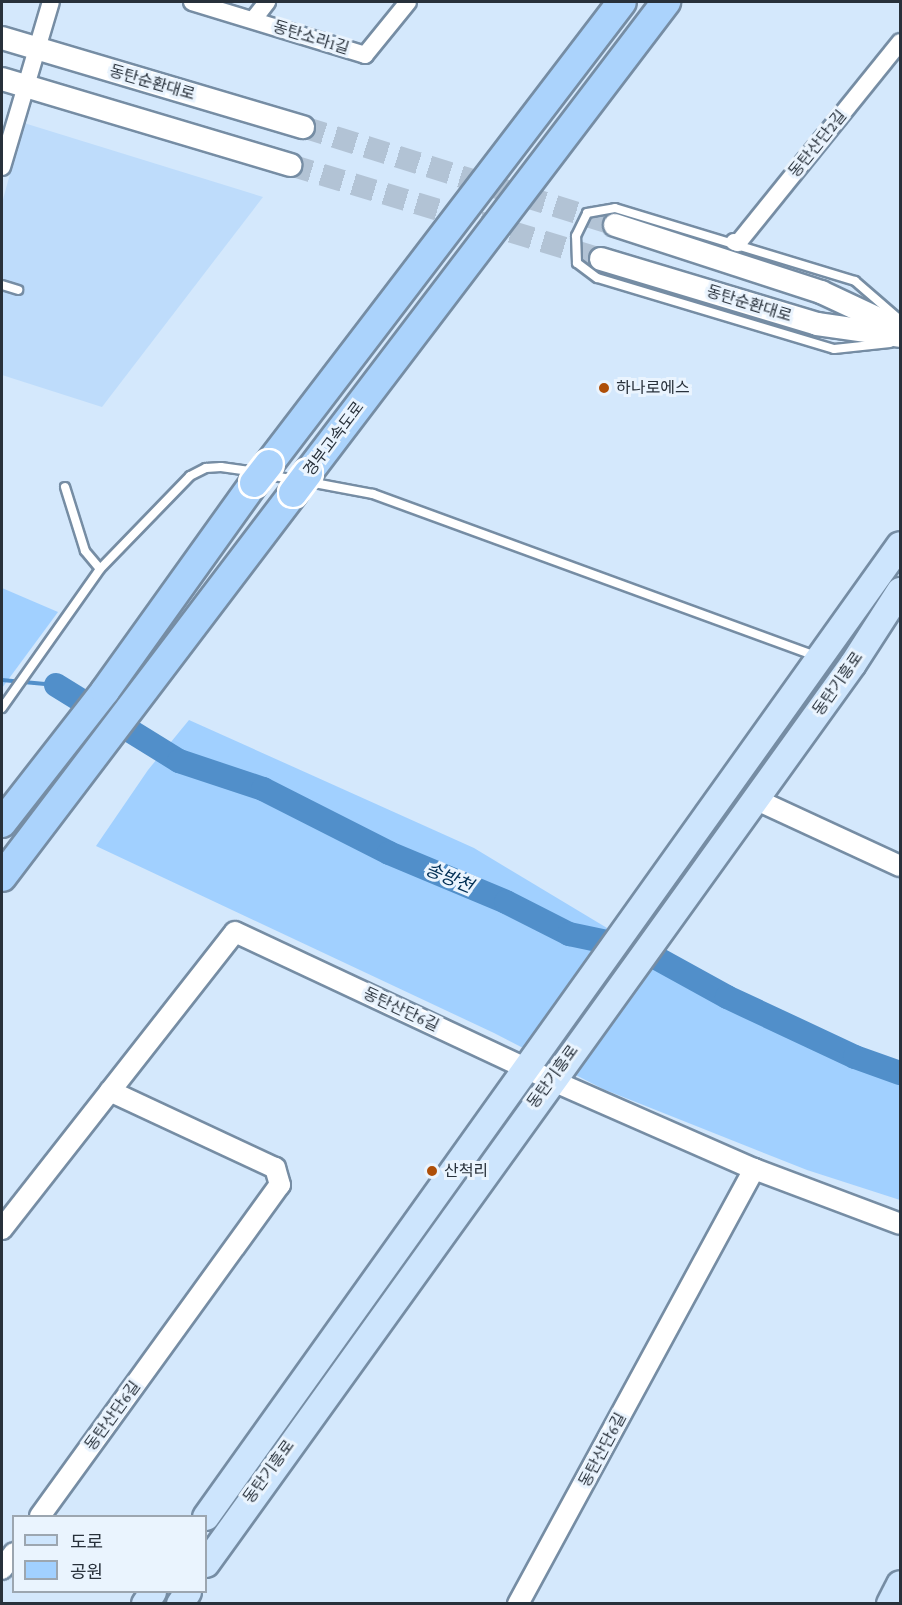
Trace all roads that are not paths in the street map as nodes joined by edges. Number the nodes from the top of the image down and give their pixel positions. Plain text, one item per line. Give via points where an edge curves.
1 (51, 2) edge
2 (197, 2) edge
3 (267, 2) edge
4 (408, 2) edge
5 (622, 2) edge
6 (666, 2) edge
7 (253, 20) junction
8 (2, 38) edge
9 (900, 42) edge
10 (38, 49) junction
11 (2, 79) edge
12 (26, 86) junction
13 (303, 127) tunnel mouth
14 (290, 165) tunnel mouth
15 (2, 167) edge
16 (615, 225) tunnel mouth
17 (734, 243) junction
18 (601, 259) tunnel mouth
19 (2, 285) edge
20 (18, 290) dead end
21 (900, 320) edge
22 (900, 329) edge
23 (900, 336) edge
24 (900, 342) edge
25 (65, 487) dead end
26 (900, 545) edge
27 (100, 569) junction
28 (900, 591) edge
29 (821, 658) junction
30 (2, 708) edge
31 (755, 799) junction
32 (2, 822) edge
33 (900, 866) edge
34 (2, 877) edge
35 (527, 1069) junction
36 (551, 1080) junction
37 (110, 1091) junction
38 (754, 1168) junction
39 (900, 1224) edge
40 (2, 1229) edge
41 (41, 1515) edge
42 (207, 1517) edge
43 (12, 1556) edge
44 (207, 1563) edge
45 (2, 1569) edge
46 (900, 1584) edge
47 (518, 1604) edge
48 (890, 1604) edge

1 - 10 street
2 - 7 street, 동탄소라1길
3 - 7 street
4 - 7 street, 동탄소라1길 via 366,55
5 - 32 highway via 262,474 105,691
6 - 34 highway, 경부고속도로
8 - 10 main road, 동탄순환대로
9 - 17 street, 동탄산단2길 via 738,243
10 - 12 street
10 - 13 main road, 동탄순환대로
11 - 12 main road
12 - 14 main road
12 - 15 street
16 - 22 main road, 동탄순환대로 via 821,292
17 - 21 lane via 855,281
17 - 24 lane via 615,208 587,213 576,236 577,263 597,278 834,349
18 - 23 main road, 동탄순환대로 via 817,324
19 - 20 lane
25 - 27 lane via 85,551
26 - 29 main road, 동탄기흥로
27 - 29 lane via 190,476 206,468 221,467 373,494
27 - 30 lane
28 - 31 main road, 동탄기흥로
29 - 35 main road, 동탄기흥로
31 - 33 street
31 - 36 main road, 동탄기흥로
35 - 36 street, 동탄산단6길
35 - 37 street, 동탄산단6길 via 235,932
35 - 42 main road, 동탄기흥로
36 - 38 street, 동탄산단6길
36 - 44 main road, 동탄기흥로
37 - 40 street, 동탄산단6길
37 - 41 street, 동탄산단6길 via 275,1168 280,1185
38 - 39 street, 동탄산단6길
38 - 47 street, 동탄산단6길
43 - 45 street
46 - 48 main road

